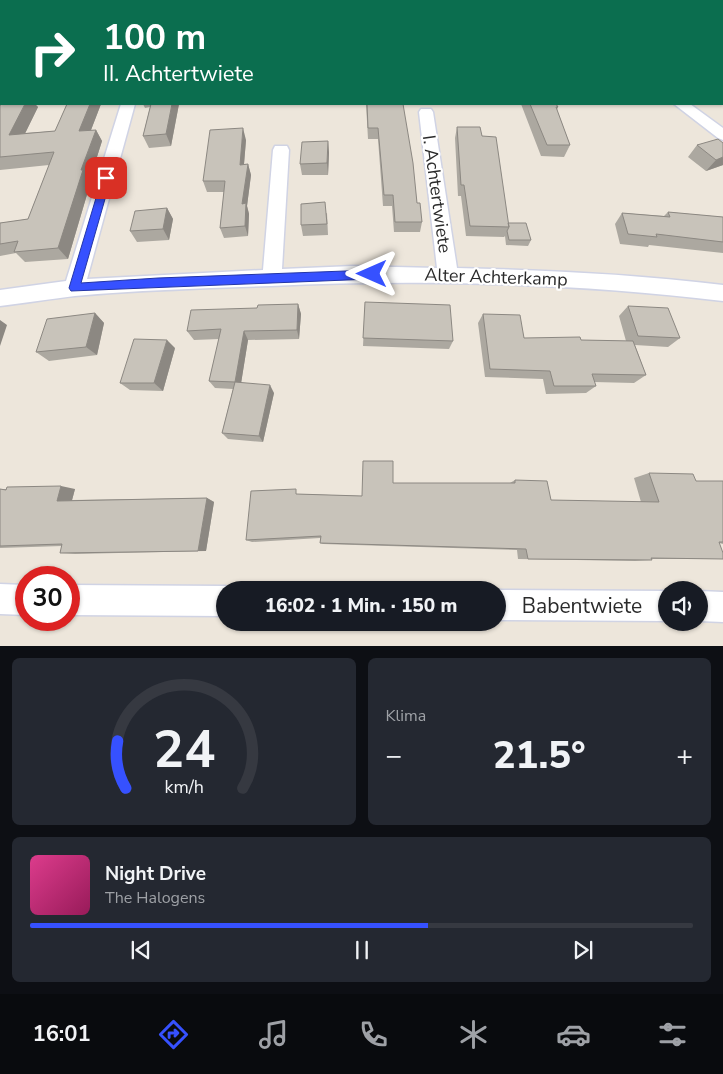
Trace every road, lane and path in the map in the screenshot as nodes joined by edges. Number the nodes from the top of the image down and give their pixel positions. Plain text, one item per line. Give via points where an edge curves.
1 (128, 105) edge
2 (682, 105) edge
3 (426, 112) dead end
4 (723, 135) edge
5 (281, 150) dead end
6 (448, 275) junction
7 (272, 278) junction
8 (74, 288) junction
9 (723, 293) edge
10 (0, 298) edge
11 (0, 600) edge
12 (15, 600) edge
13 (80, 600) edge
14 (216, 601) edge
15 (506, 605) edge
16 (658, 606) edge
17 (708, 606) edge
18 (723, 607) edge

1 - 8 street
2 - 4 street
3 - 6 street, I. Achtertwiete
5 - 7 street
6 - 7 street, Alter Achterkamp via 353,274
6 - 9 street, Alter Achterkamp via 649,284
7 - 8 street, Alter Achterkamp
8 - 10 street, Alter Achterkamp
11 - 12 street
13 - 14 street
15 - 16 street, Babentwiete
17 - 18 street

